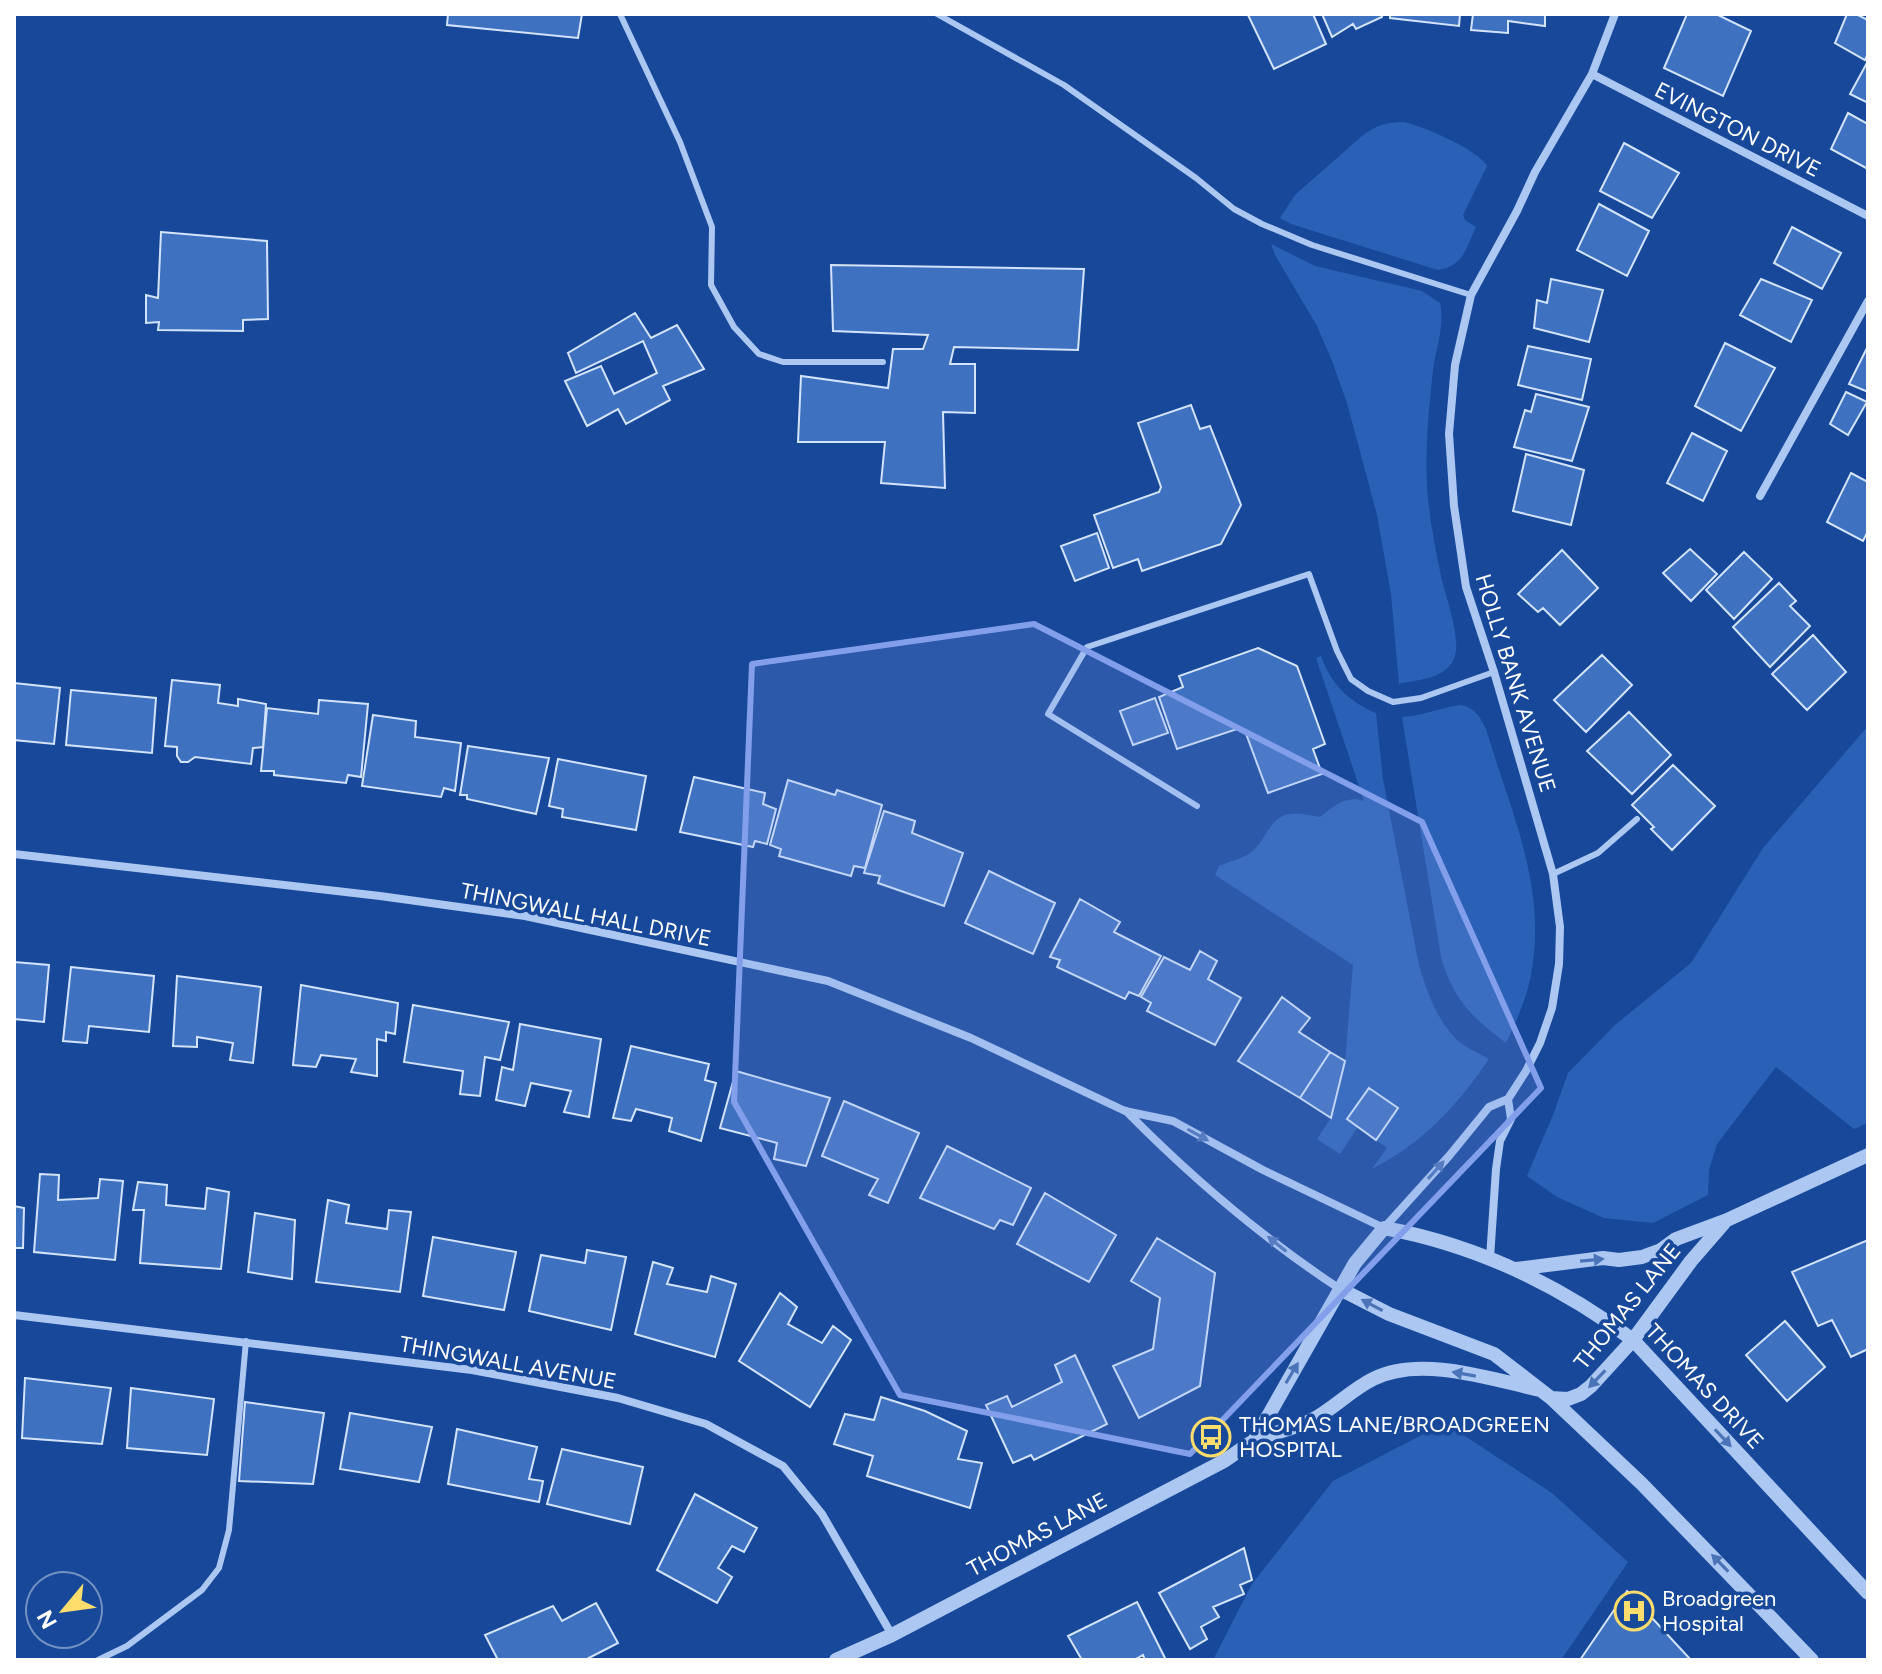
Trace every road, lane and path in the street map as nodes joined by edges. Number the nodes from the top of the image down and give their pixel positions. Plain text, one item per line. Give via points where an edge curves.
1 (620, 14) edge
2 (937, 14) edge
3 (1615, 14) edge
4 (1592, 74) junction
5 (1868, 216) edge
6 (1471, 295) junction
7 (1868, 301) edge
8 (883, 362) dead end
9 (1760, 496) dead end
10 (1494, 672) junction
11 (1197, 806) dead end
12 (1637, 819) dead end
13 (14, 854) edge
14 (1553, 874) junction
15 (1508, 1099) junction
16 (1125, 1111) junction
17 (1868, 1155) edge
18 (1727, 1220) junction
19 (1384, 1228) junction
20 (1490, 1258) junction
21 (1514, 1269) junction
22 (1340, 1289) junction
23 (14, 1315) edge
24 (1633, 1340) junction
25 (246, 1341) junction
26 (1546, 1394) junction
27 (1254, 1441) junction
28 (1868, 1593) edge
29 (892, 1635) junction
30 (98, 1660) edge
31 (836, 1660) edge
32 (1812, 1660) edge

1 - 8 lane via 680,142 712,227 711,285 734,327 759,354 783,362
2 - 6 lane via 1064,85 1262,224
3 - 4 street, HOLLY BANK AVENUE
4 - 5 street, EVINGTON DRIVE
4 - 6 street, HOLLY BANK AVENUE
6 - 10 street, HOLLY BANK AVENUE via 1455,365 1449,434 1466,587
7 - 9 street
10 - 11 lane via 1421,698 1393,702 1368,691 1351,679 1309,574 1087,647 1048,714
10 - 14 street, HOLLY BANK AVENUE
12 - 14 lane via 1598,853
13 - 16 street, THINGWALL HALL DRIVE via 525,916 828,981 971,1038
14 - 15 street, HOLLY BANK AVENUE via 1560,927 1552,1008 1540,1043
19 -> 15 street, HOLLY BANK AVENUE via 1489,1107
15 - 20 street, HOLLY BANK AVENUE via 1511,1119 1500,1141
16 -> 19 street, THINGWALL HALL DRIVE via 1173,1121
22 -> 16 street, THINGWALL HALL DRIVE via 1273,1241
17 - 18 street, THOMAS LANE
21 -> 18 street, THOMAS LANE via 1603,1258 1631,1260
18 - 24 street, THOMAS LANE
19 - 20 street, THOMAS DRIVE
19 - 22 street, THOMAS LANE
20 - 21 street, THOMAS DRIVE
21 - 24 street, THOMAS DRIVE via 1547,1284
26 -> 22 street via 1494,1354
27 -> 22 street, THOMAS LANE
23 - 25 street, THINGWALL AVENUE
24 -> 26 street, THOMAS LANE via 1581,1394 1568,1399
24 -> 28 street, THOMAS DRIVE
25 - 29 street, THINGWALL AVENUE via 472,1370 618,1398 706,1424 783,1466 822,1514
25 - 30 lane via 229,1530 219,1568 202,1590 127,1646
26 -> 27 street, THOMAS LANE via 1463,1373 1398,1371 1372,1380 1313,1420
32 -> 26 street via 1642,1484
27 - 29 street, THOMAS LANE
29 - 31 street, THOMAS LANE

